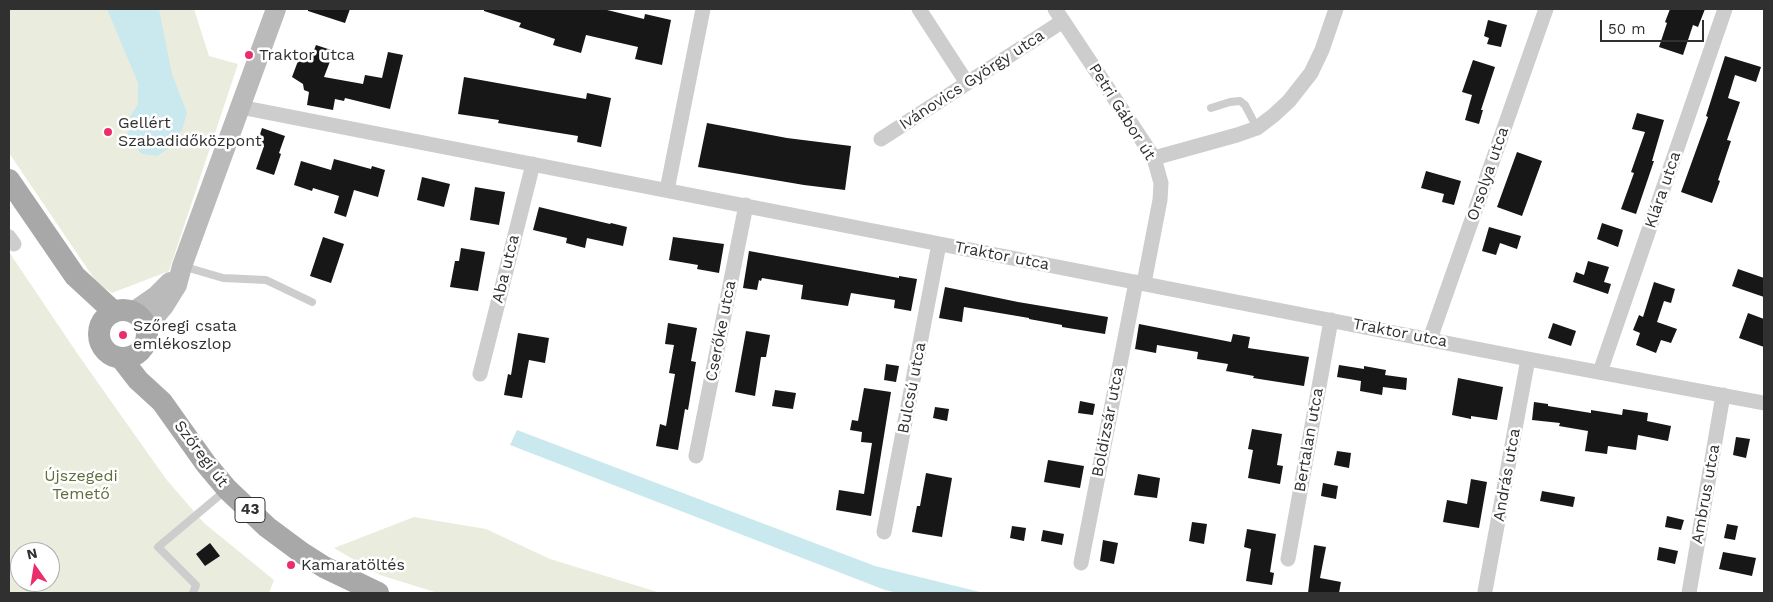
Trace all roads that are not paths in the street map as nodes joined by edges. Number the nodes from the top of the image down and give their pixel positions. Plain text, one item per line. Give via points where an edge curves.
1 (276, 9) edge
2 (703, 9) edge
3 (919, 9) edge
4 (1336, 9) edge
5 (1546, 9) edge
6 (1725, 9) edge
7 (1059, 15) edge
8 (967, 83) junction
9 (240, 107) junction
10 (1211, 108) dead end
11 (1257, 128) junction
12 (882, 138) dead end
13 (1154, 158) junction
14 (533, 164) junction
15 (9, 180) edge
16 (667, 190) junction
17 (746, 205) junction
18 (939, 244) junction
19 (182, 266) junction
20 (74, 276) junction
21 (1140, 283) junction
22 (312, 302) dead end
23 (131, 317) junction
24 (1331, 320) junction
25 (99, 330) junction
26 (1430, 340) junction
27 (142, 350) junction
28 (121, 358) junction
29 (1528, 359) junction
30 (1600, 372) junction
31 (480, 374) dead end
32 (1723, 395) junction
33 (162, 402) junction
34 (1764, 403) edge
35 (696, 456) dead end
36 (227, 489) junction
37 (884, 532) dead end
38 (1288, 559) dead end
39 (1080, 563) dead end
40 (1485, 591) dead end
41 (368, 592) edge
42 (193, 593) edge
43 (1689, 593) edge

1 - 9 street
2 - 16 street
3 - 8 street
4 - 11 street via 1311,73 1289,101
5 - 26 street, Orsolya utca
6 - 30 street, Klára utca
7 - 8 street, Ivánovics György utca
7 - 13 street, Petri Gábor út
8 - 12 street, Ivánovics György utca
9 - 14 street, Traktor utca
9 - 19 street
10 - 11 lane via 1240,101
11 - 13 street
13 - 21 street, Petri Gábor út via 1161,183 1160,200
14 - 16 street, Traktor utca
14 - 31 street, Aba utca
15 - 20 main road, Szőregi út / 43
16 - 17 street, Traktor utca
17 - 18 street, Traktor utca
17 - 35 street, Cserőke utca
18 - 21 street, Traktor utca
18 - 37 street, Bulcsú utca
19 - 22 lane via 223,278 266,280
19 - 23 street via 178,285 164,306
20 - 23 main road, Szőregi út / 43
20 - 25 main road, Szőregi út / 43
21 - 24 street, Traktor utca
21 - 39 street, Boldizsár utca
23 - 25 main road via 104,319
23 - 27 main road via 147,339
24 - 26 street, Traktor utca
24 - 38 street, Bertalan utca
25 - 28 main road, Szőregi út / 43 via 106,352
26 - 29 street, Traktor utca
27 - 28 main road
27 - 33 main road, Szőregi út / 43
28 - 33 main road, Szőregi út / 43 via 138,380
29 - 30 street, Traktor utca
29 - 40 street, András utca
30 - 32 street, Traktor utca
32 - 34 street, Traktor utca
32 - 43 street, Ambrus utca
33 - 36 main road, Szőregi út / 43
36 - 41 main road, Szőregi út / 43 via 266,527 302,553
36 - 42 lane via 158,547 196,585

